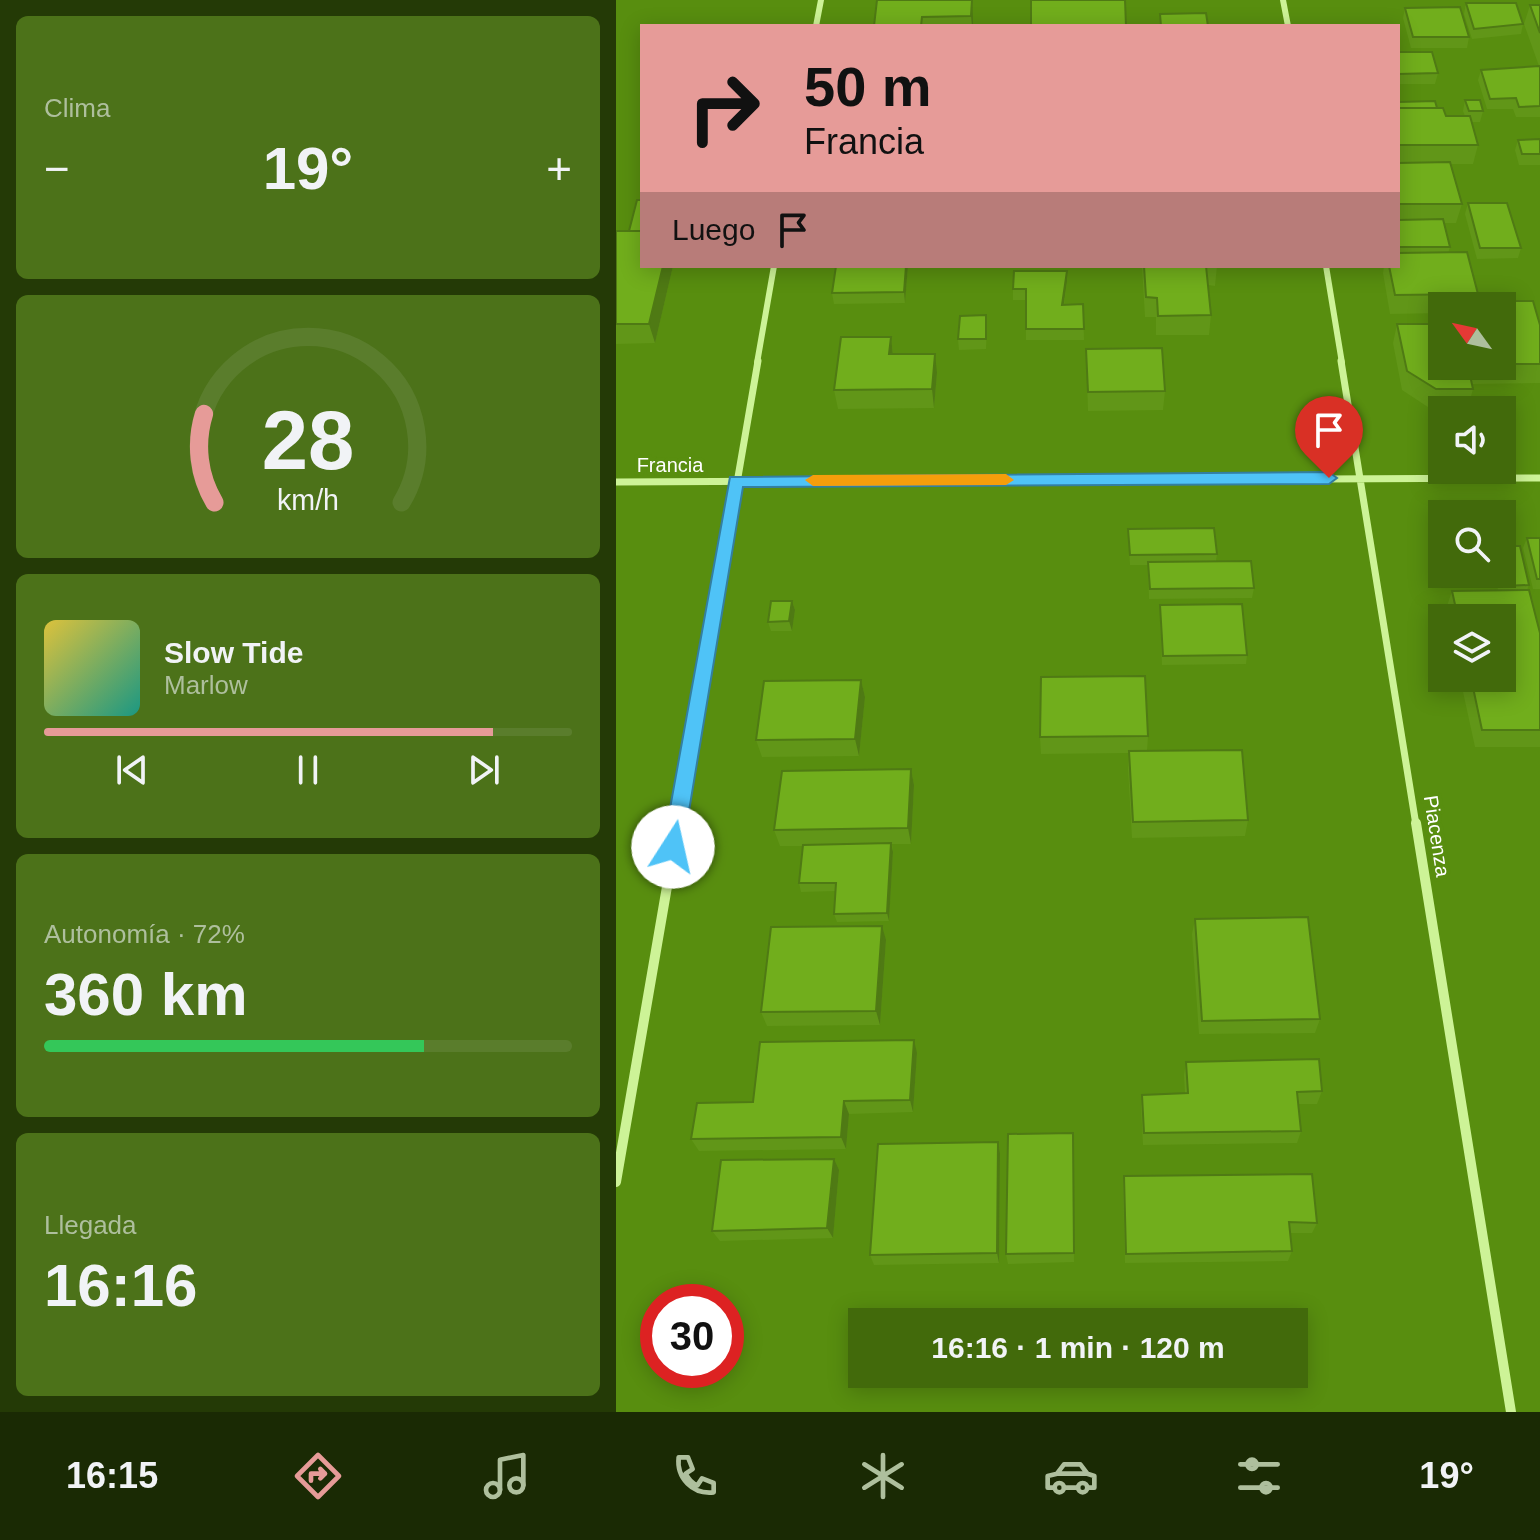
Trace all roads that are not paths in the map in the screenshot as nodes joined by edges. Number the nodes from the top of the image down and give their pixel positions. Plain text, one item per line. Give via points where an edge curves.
1 (821, 0) edge
2 (1283, 0) edge
3 (816, 24) edge
4 (1288, 24) edge
5 (774, 268) edge
6 (1326, 268) edge
7 (1361, 478) junction
8 (1540, 478) edge
9 (736, 481) junction
10 (616, 482) edge
11 (616, 1182) edge
12 (1511, 1412) edge

1 - 3 street
2 - 4 street
5 - 9 street
6 - 7 street, Piacenza
7 - 8 street, Francia
7 - 9 street, Francia
7 - 12 street, Piacenza
9 - 10 street, Francia
9 - 11 street

